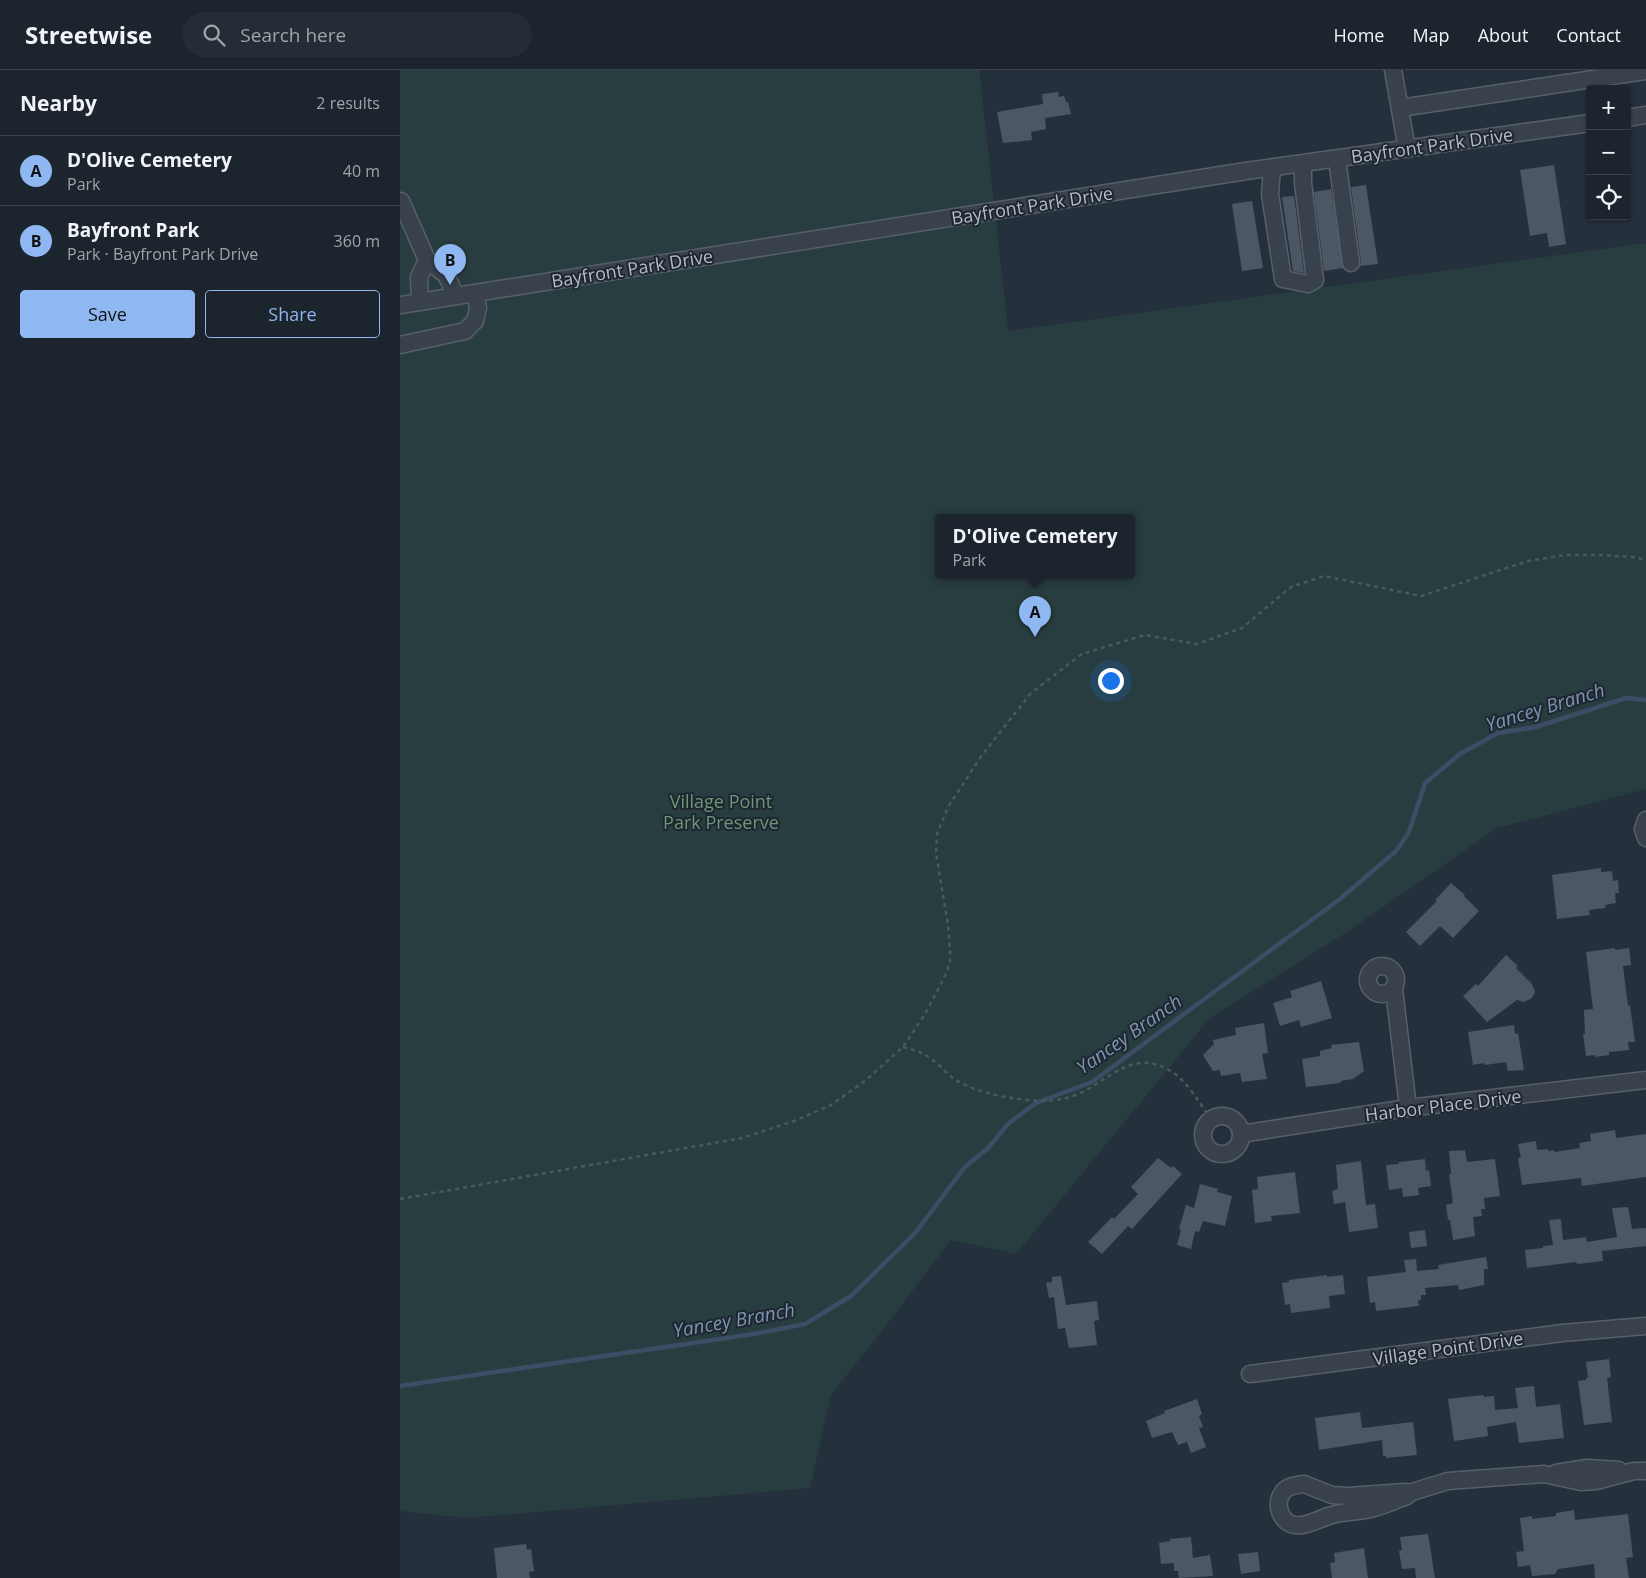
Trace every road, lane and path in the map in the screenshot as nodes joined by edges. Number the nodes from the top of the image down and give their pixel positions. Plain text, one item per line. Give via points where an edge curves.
1 (1393, 70) edge
2 (1646, 71) edge
3 (1400, 108) junction
4 (1646, 115) edge
5 (1631, 117) edge
6 (1586, 124) edge
7 (1407, 149) junction
8 (1337, 159) junction
9 (1303, 164) junction
10 (1272, 168) junction
11 (401, 200) edge
12 (427, 260) junction
13 (1351, 263) dead end
14 (474, 293) junction
15 (456, 296) junction
16 (420, 302) junction
17 (400, 305) edge
18 (400, 345) edge
19 (1646, 560) edge
20 (1646, 820) edge
21 (1646, 838) edge
22 (1394, 989) dead end
23 (903, 1047) junction
24 (1646, 1080) edge
25 (1408, 1108) junction
26 (1211, 1119) junction
27 (1241, 1134) junction
28 (400, 1199) edge
29 (1646, 1326) edge
30 (1250, 1374) dead end
31 (1640, 1471) edge
32 (1409, 1493) junction

1 - 3 street
2 - 3 street
3 - 7 street
4 - 5 street
6 - 7 street, Bayfront Park Drive
7 - 8 street, Bayfront Park Drive
8 - 9 street, Bayfront Park Drive
8 - 13 street
9 - 10 street, Bayfront Park Drive
9 - 10 street via 1315,280 1308,284 1283,279 1270,194
10 - 14 street, Bayfront Park Drive
11 - 12 street
12 - 15 street via 446,275
12 - 16 street via 420,277
14 - 15 street, Bayfront Park Drive
14 - 18 street via 478,308 475,321 465,331
15 - 16 street, Bayfront Park Drive
16 - 17 street, Bayfront Park Drive
19 - 23 path via 1565,555 1528,562 1421,596 1324,576 1291,587 1242,628 1197,644 1145,635 1082,654 1031,693 982,755 948,807 937,834 936,853 948,925 950,963 925,1014
20 - 21 street via 1643,829
22 - 25 street
23 - 26 path via 918,1051 953,1078 971,1087 1028,1100 1064,1099 1136,1062 1159,1065 1182,1080
23 - 28 path via 865,1081 831,1105 742,1138
24 - 25 street, Harbor Place Drive
25 - 27 street, Harbor Place Drive
26 - 27 street via 1218,1116 1230,1118 1236,1122
26 - 27 street via 1202,1136 1211,1151 1229,1153 1238,1145
29 - 30 street, Village Point Drive via 1562,1333
31 - 32 street via 1596,1482 1544,1474 1448,1481
32 - 32 street via 1332,1495 1304,1484 1283,1490 1280,1515 1287,1523 1302,1526 1344,1512 1374,1508

